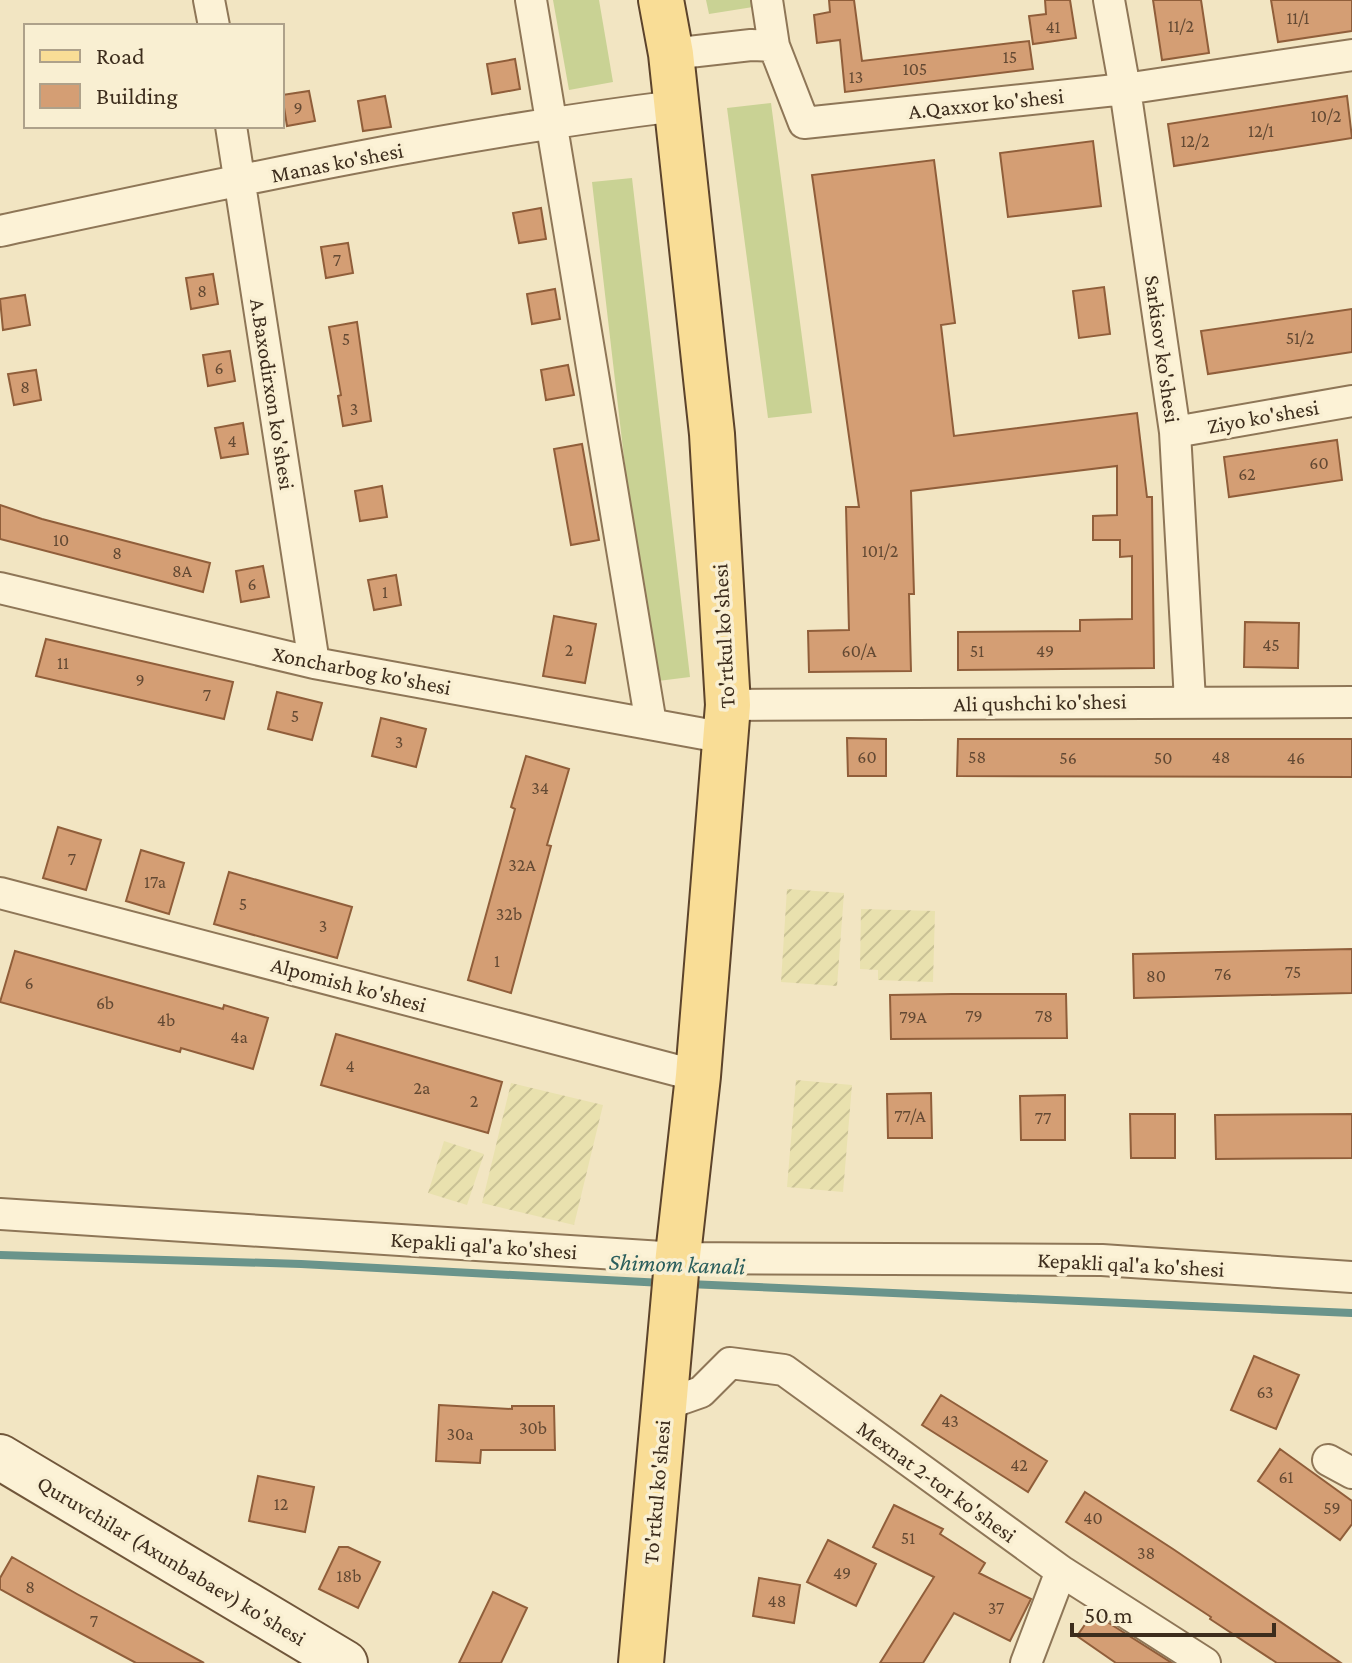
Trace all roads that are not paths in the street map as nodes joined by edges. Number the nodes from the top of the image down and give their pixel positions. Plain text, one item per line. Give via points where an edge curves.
1 (209, 0) edge
2 (531, 0) edge
3 (661, 0) edge
4 (767, 0) edge
5 (1109, 0) edge
6 (214, 24) edge
7 (774, 46) junction
8 (671, 54) junction
9 (1352, 55) edge
10 (1125, 89) junction
11 (676, 106) junction
12 (552, 121) junction
13 (231, 128) edge
14 (241, 180) junction
15 (0, 231) edge
16 (1352, 401) edge
17 (1175, 432) junction
18 (0, 588) edge
19 (314, 663) junction
20 (1190, 701) junction
21 (1352, 702) edge
22 (727, 721) junction
23 (651, 724) junction
24 (0, 893) edge
25 (698, 1076) junction
26 (0, 1214) edge
27 (677, 1265) junction
28 (1352, 1277) edge
29 (664, 1405) junction
30 (0, 1457) edge
31 (1061, 1571) junction
32 (345, 1663) edge
33 (641, 1663) edge
34 (1026, 1663) edge
35 (1205, 1663) edge

1 - 6 street
2 - 12 street
3 - 8 main road, To'rtkul ko'shesi
4 - 7 street
5 - 10 street, Sarkisov ko'shesi
7 - 8 street
7 - 10 street, A.Qaxxor ko'shesi via 804,123
8 - 11 main road, To'rtkul ko'shesi
9 - 10 street, A.Qaxxor ko'shesi
10 - 17 street, Sarkisov ko'shesi
11 - 12 street, Manas ko'shesi
11 - 22 main road, To'rtkul ko'shesi via 712,434
12 - 14 street, Manas ko'shesi
12 - 23 street
13 - 14 street, A.Baxodirxon ko'shesi
14 - 15 street, Manas ko'shesi
14 - 19 street, A.Baxodirxon ko'shesi
16 - 17 street, Ziyo ko'shesi
17 - 20 street, Sarkisov ko'shesi
18 - 19 street, Xoncharbog ko'shesi
19 - 23 street, Xoncharbog ko'shesi
20 - 21 street, Ali qushchi ko'shesi
20 - 22 street, Ali qushchi ko'shesi
22 - 23 street, Xoncharbog ko'shesi
22 - 25 main road, To'rtkul ko'shesi
24 - 25 street, Alpomish ko'shesi
25 - 27 main road, To'rtkul ko'shesi
26 - 27 street, Kepakli qal'a ko'shesi
27 - 28 street, Kepakli qal'a ko'shesi via 1102,1260
27 - 29 main road, To'rtkul ko'shesi
29 - 31 street, Mexnat 2-tor ko'shesi via 701,1392 730,1363 784,1370
29 - 33 main road, To'rtkul ko'shesi
30 - 32 main road, Quruvchilar (Axunbabaev) ko'shesi
31 - 34 street
31 - 35 street, Mexnat 2-tor ko'shesi

